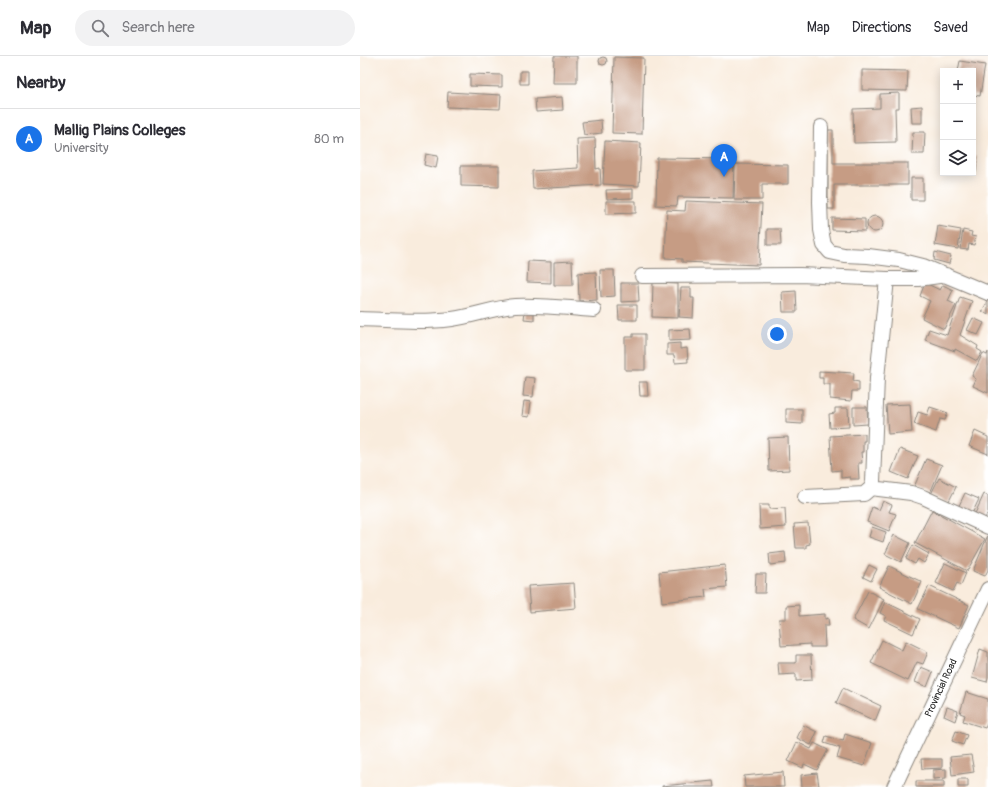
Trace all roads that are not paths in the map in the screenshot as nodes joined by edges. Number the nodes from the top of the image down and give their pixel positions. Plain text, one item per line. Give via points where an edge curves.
1 (821, 127) dead end
2 (946, 275) junction
3 (642, 276) dead end
4 (887, 279) junction
5 (988, 293) edge
6 (594, 310) dead end
7 (360, 319) edge
8 (871, 488) junction
9 (805, 497) dead end
10 (988, 527) edge
11 (988, 589) edge
12 (894, 787) edge

1 - 2 street via 821,230 824,244 830,252 899,260
2 - 4 street via 918,279
2 - 5 street
3 - 4 street via 800,275
4 - 8 street via 877,378
6 - 7 street via 514,306 451,319
8 - 9 street via 864,494
8 - 10 street via 923,497
11 - 12 street, Provincial Road

